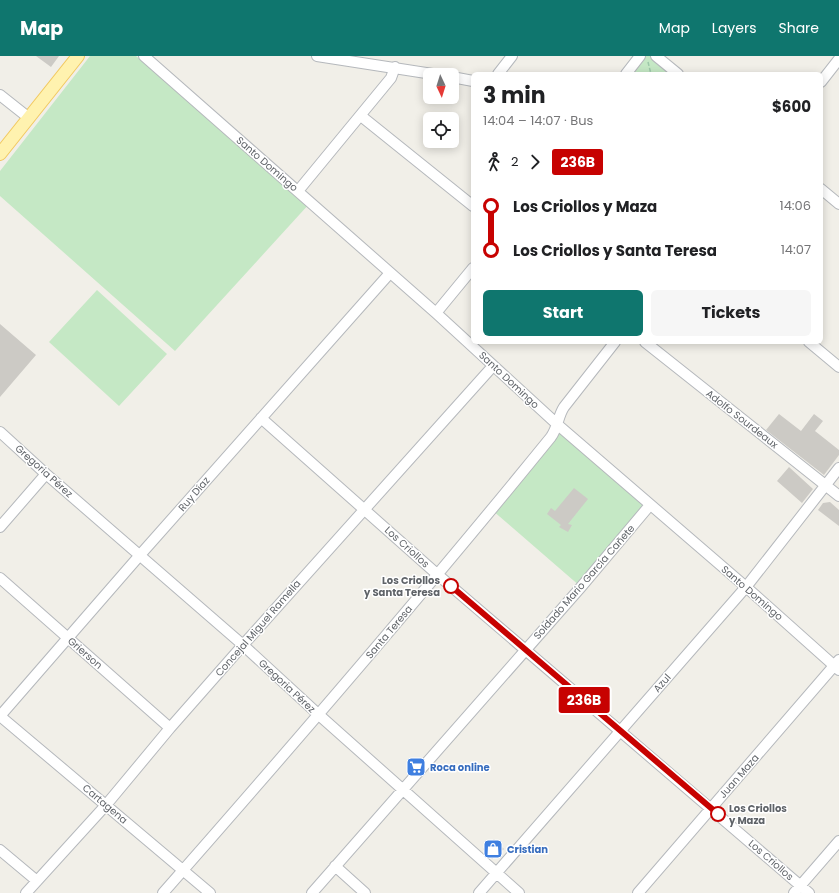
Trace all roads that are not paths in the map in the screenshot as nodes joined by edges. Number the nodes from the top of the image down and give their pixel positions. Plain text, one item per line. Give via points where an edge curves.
1 (78, 56) edge
2 (144, 56) edge
3 (317, 56) edge
4 (512, 56) edge
5 (640, 56) edge
6 (656, 56) edge
7 (330, 57) edge
8 (839, 59) edge
9 (395, 67) junction
10 (423, 72) edge
11 (500, 72) edge
12 (628, 72) edge
13 (676, 72) edge
14 (459, 78) edge
15 (823, 79) edge
16 (471, 81) edge
17 (0, 95) edge
18 (361, 116) junction
19 (29, 118) junction
20 (0, 154) edge
21 (298, 191) junction
22 (823, 191) edge
23 (471, 204) edge
24 (839, 204) edge
25 (471, 270) edge
26 (390, 273) junction
27 (436, 313) junction
28 (613, 344) edge
29 (648, 344) edge
30 (811, 344) edge
31 (493, 366) junction
32 (839, 367) edge
33 (261, 418) junction
34 (558, 424) junction
35 (0, 432) edge
36 (839, 468) edge
37 (46, 474) junction
38 (825, 485) junction
39 (839, 496) edge
40 (650, 505) junction
41 (364, 509) junction
42 (0, 527) edge
43 (140, 555) junction
44 (438, 575) junction
45 (0, 578) edge
46 (746, 586) junction
47 (68, 638) junction
48 (243, 645) junction
49 (525, 649) junction
50 (837, 665) edge
51 (319, 715) junction
52 (0, 716) edge
53 (170, 728) junction
54 (621, 730) junction
55 (404, 789) junction
56 (106, 805) junction
57 (711, 808) junction
58 (839, 841) edge
59 (0, 850) edge
60 (335, 866) junction
61 (183, 870) junction
62 (496, 873) junction
63 (37, 881) junction
64 (797, 889) edge
65 (26, 893) edge
66 (163, 893) edge
67 (210, 893) edge
68 (312, 893) edge
69 (365, 893) edge
70 (480, 893) edge
71 (519, 893) edge
72 (638, 893) edge
73 (809, 893) edge

1 - 19 main road
2 - 21 street, Santo Domingo
3 - 7 street
4 - 11 street
5 - 12 street
6 - 13 street
7 - 9 street
8 - 15 street
9 - 10 street
9 - 18 street via 391,78
14 - 16 street
17 - 19 street
18 - 21 street
18 - 23 street
19 - 20 main road
21 - 26 street, Santo Domingo
22 - 24 street
25 - 27 street
26 - 27 street, Santo Domingo
26 - 33 street, Ruy Díaz
27 - 31 street, Santo Domingo
28 - 34 street, Santa Teresa via 560,412
29 - 38 street, Adolfo Sourdeaux
30 - 32 street
31 - 34 street, Santo Domingo
31 - 41 street, Concejal Miguel Ramella
33 - 41 street, Los Criollos
33 - 43 street, Ruy Díaz
34 - 40 street, Santo Domingo
34 - 44 street, Santa Teresa via 551,437
35 - 37 street, Gregoria Pérez
36 - 38 street, Azul
37 - 42 street
37 - 43 street, Gregoria Pérez
38 - 39 street, Adolfo Sourdeaux
38 - 46 street, Azul
40 - 46 street, Santo Domingo
40 - 49 street, Soldado Mario García Cañete
41 - 44 street, Los Criollos
41 - 48 street, Concejal Miguel Ramella
43 - 47 street, Ruy Díaz
43 - 48 street, Gregoria Pérez
44 - 49 street, Los Criollos
44 - 51 street, Santa Teresa
45 - 47 street, Grierson
46 - 50 street, Santo Domingo
46 - 54 street, Azul
47 - 52 street, Ruy Díaz
47 - 53 street, Grierson
48 - 51 street, Gregoria Pérez
48 - 53 street, Concejal Miguel Ramella
49 - 54 street, Los Criollos
49 - 55 street, Soldado Mario García Cañete
50 - 57 street, Juan Maza
51 - 55 street, Gregoria Pérez
51 - 61 street, Santa Teresa
52 - 56 street, Cartagena
53 - 56 street, Concejal Miguel Ramella
54 - 57 street, Los Criollos
54 - 62 street, Azul
55 - 60 street, Soldado Mario García Cañete
55 - 62 street, Gregoria Pérez
56 - 61 street, Cartagena
56 - 63 street, Concejal Miguel Ramella
57 - 64 street, Los Criollos
57 - 72 street, Juan Maza
58 - 64 street
59 - 63 street
60 - 68 street, Soldado Mario García Cañete
60 - 69 street
61 - 66 street, Santa Teresa
61 - 67 street, Cartagena
62 - 70 street, Azul
62 - 71 street, Gregoria Pérez
63 - 65 street, Concejal Miguel Ramella
64 - 73 street, Los Criollos

